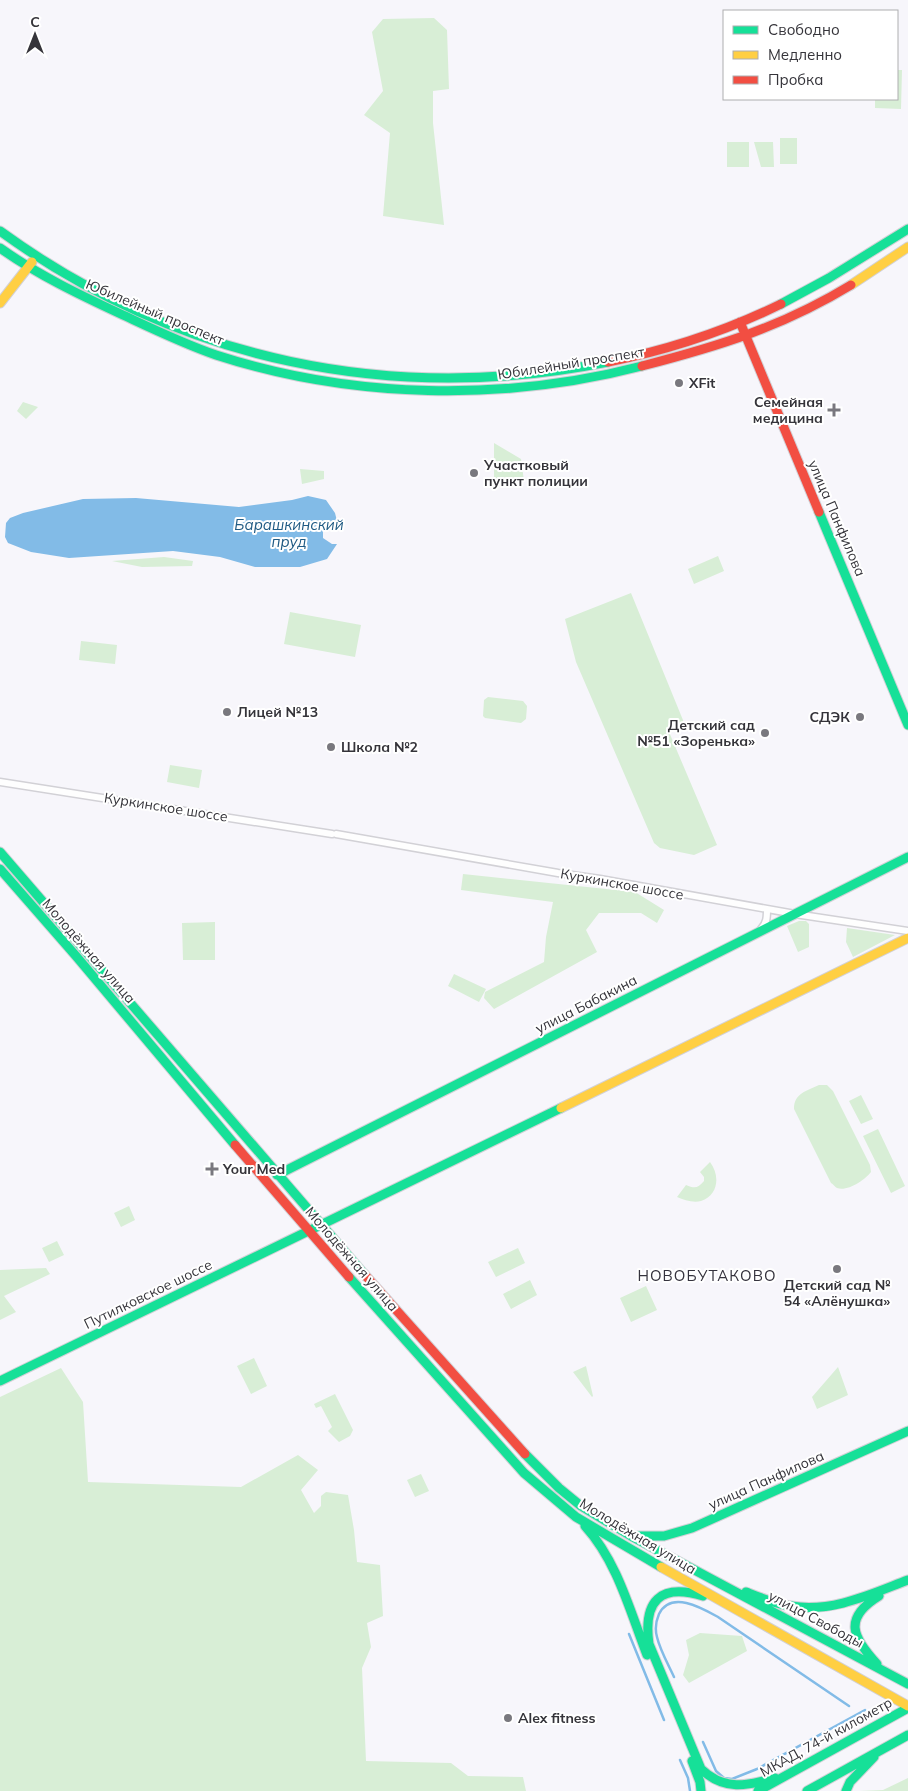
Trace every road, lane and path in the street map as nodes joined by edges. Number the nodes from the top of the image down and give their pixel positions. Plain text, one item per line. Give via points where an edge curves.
1 (908, 229) edge
2 (0, 231) edge
3 (0, 248) edge
4 (908, 248) edge
5 (36, 256) junction
6 (29, 266) junction
7 (0, 303) edge
8 (740, 322) junction
9 (746, 337) junction
10 (908, 725) edge
11 (0, 782) edge
12 (0, 852) edge
13 (908, 857) edge
14 (0, 869) edge
15 (767, 909) junction
16 (795, 914) junction
17 (908, 931) edge
18 (757, 933) junction
19 (908, 938) edge
20 (277, 1175) junction
21 (321, 1226) junction
22 (309, 1232) junction
23 (0, 1381) edge
24 (908, 1431) edge
25 (576, 1517) junction
26 (631, 1536) junction
27 (710, 1579) junction
28 (908, 1580) edge
29 (908, 1586) edge
30 (735, 1608) junction
31 (882, 1670) junction
32 (908, 1684) edge
33 (908, 1707) edge
34 (908, 1735) edge
35 (883, 1749) junction
36 (789, 1774) junction
37 (701, 1791) edge
38 (758, 1791) edge
39 (807, 1791) edge
40 (846, 1791) edge

1 - 8 main road, Юбилейный проспект via 814,288
2 - 5 main road, Юбилейный проспект
3 - 6 main road, Юбилейный проспект
4 - 9 main road, Юбилейный проспект via 817,305
5 - 6 main road
5 - 8 main road, Юбилейный проспект via 77,280 189,332 286,361 368,375 456,380 562,370 658,351
6 - 7 main road
6 - 9 main road, Юбилейный проспект via 72,291 216,354 283,373 383,388 459,391 517,388 661,362
8 - 9 main road, улица Панфилова
9 - 10 main road, улица Панфилова
11 - 15 street, Куркинское шоссе via 334,834
12 - 20 main road, Молодёжная улица
13 - 16 main road, улица Бабакина
14 - 22 main road, Молодёжная улица
15 - 16 street, Куркинское шоссе
15 - 18 street via 765,925
16 - 17 street, Куркинское шоссе
16 - 18 main road, улица Бабакина
18 - 20 main road, улица Бабакина
19 - 21 main road
20 - 21 main road, Молодёжная улица
21 - 22 main road, Путилковское шоссе
21 - 26 main road, Молодёжная улица via 539,1469 582,1506
22 - 23 main road, Путилковское шоссе
22 - 25 main road, Молодёжная улица via 524,1473
24 - 26 main road, улица Панфилова via 692,1528 663,1537
25 - 30 main road, Молодёжная улица
25 - 37 main road via 594,1536 612,1566
26 - 27 main road, Молодёжная улица
27 - 28 main road via 777,1604 810,1608 843,1604
27 - 31 main road, улица Свободы
29 - 31 main road via 869,1601 860,1609 856,1619 857,1640
30 - 33 main road
30 - 36 main road via 693,1592 672,1592 656,1601 648,1614 649,1644 707,1779 724,1788 734,1789
31 - 32 main road, улица Свободы
33 - 36 main road, МКАД, 74-й километр
34 - 35 main road
35 - 39 main road
35 - 40 main road via 850,1782
36 - 38 main road, МКАД, 74-й километр

